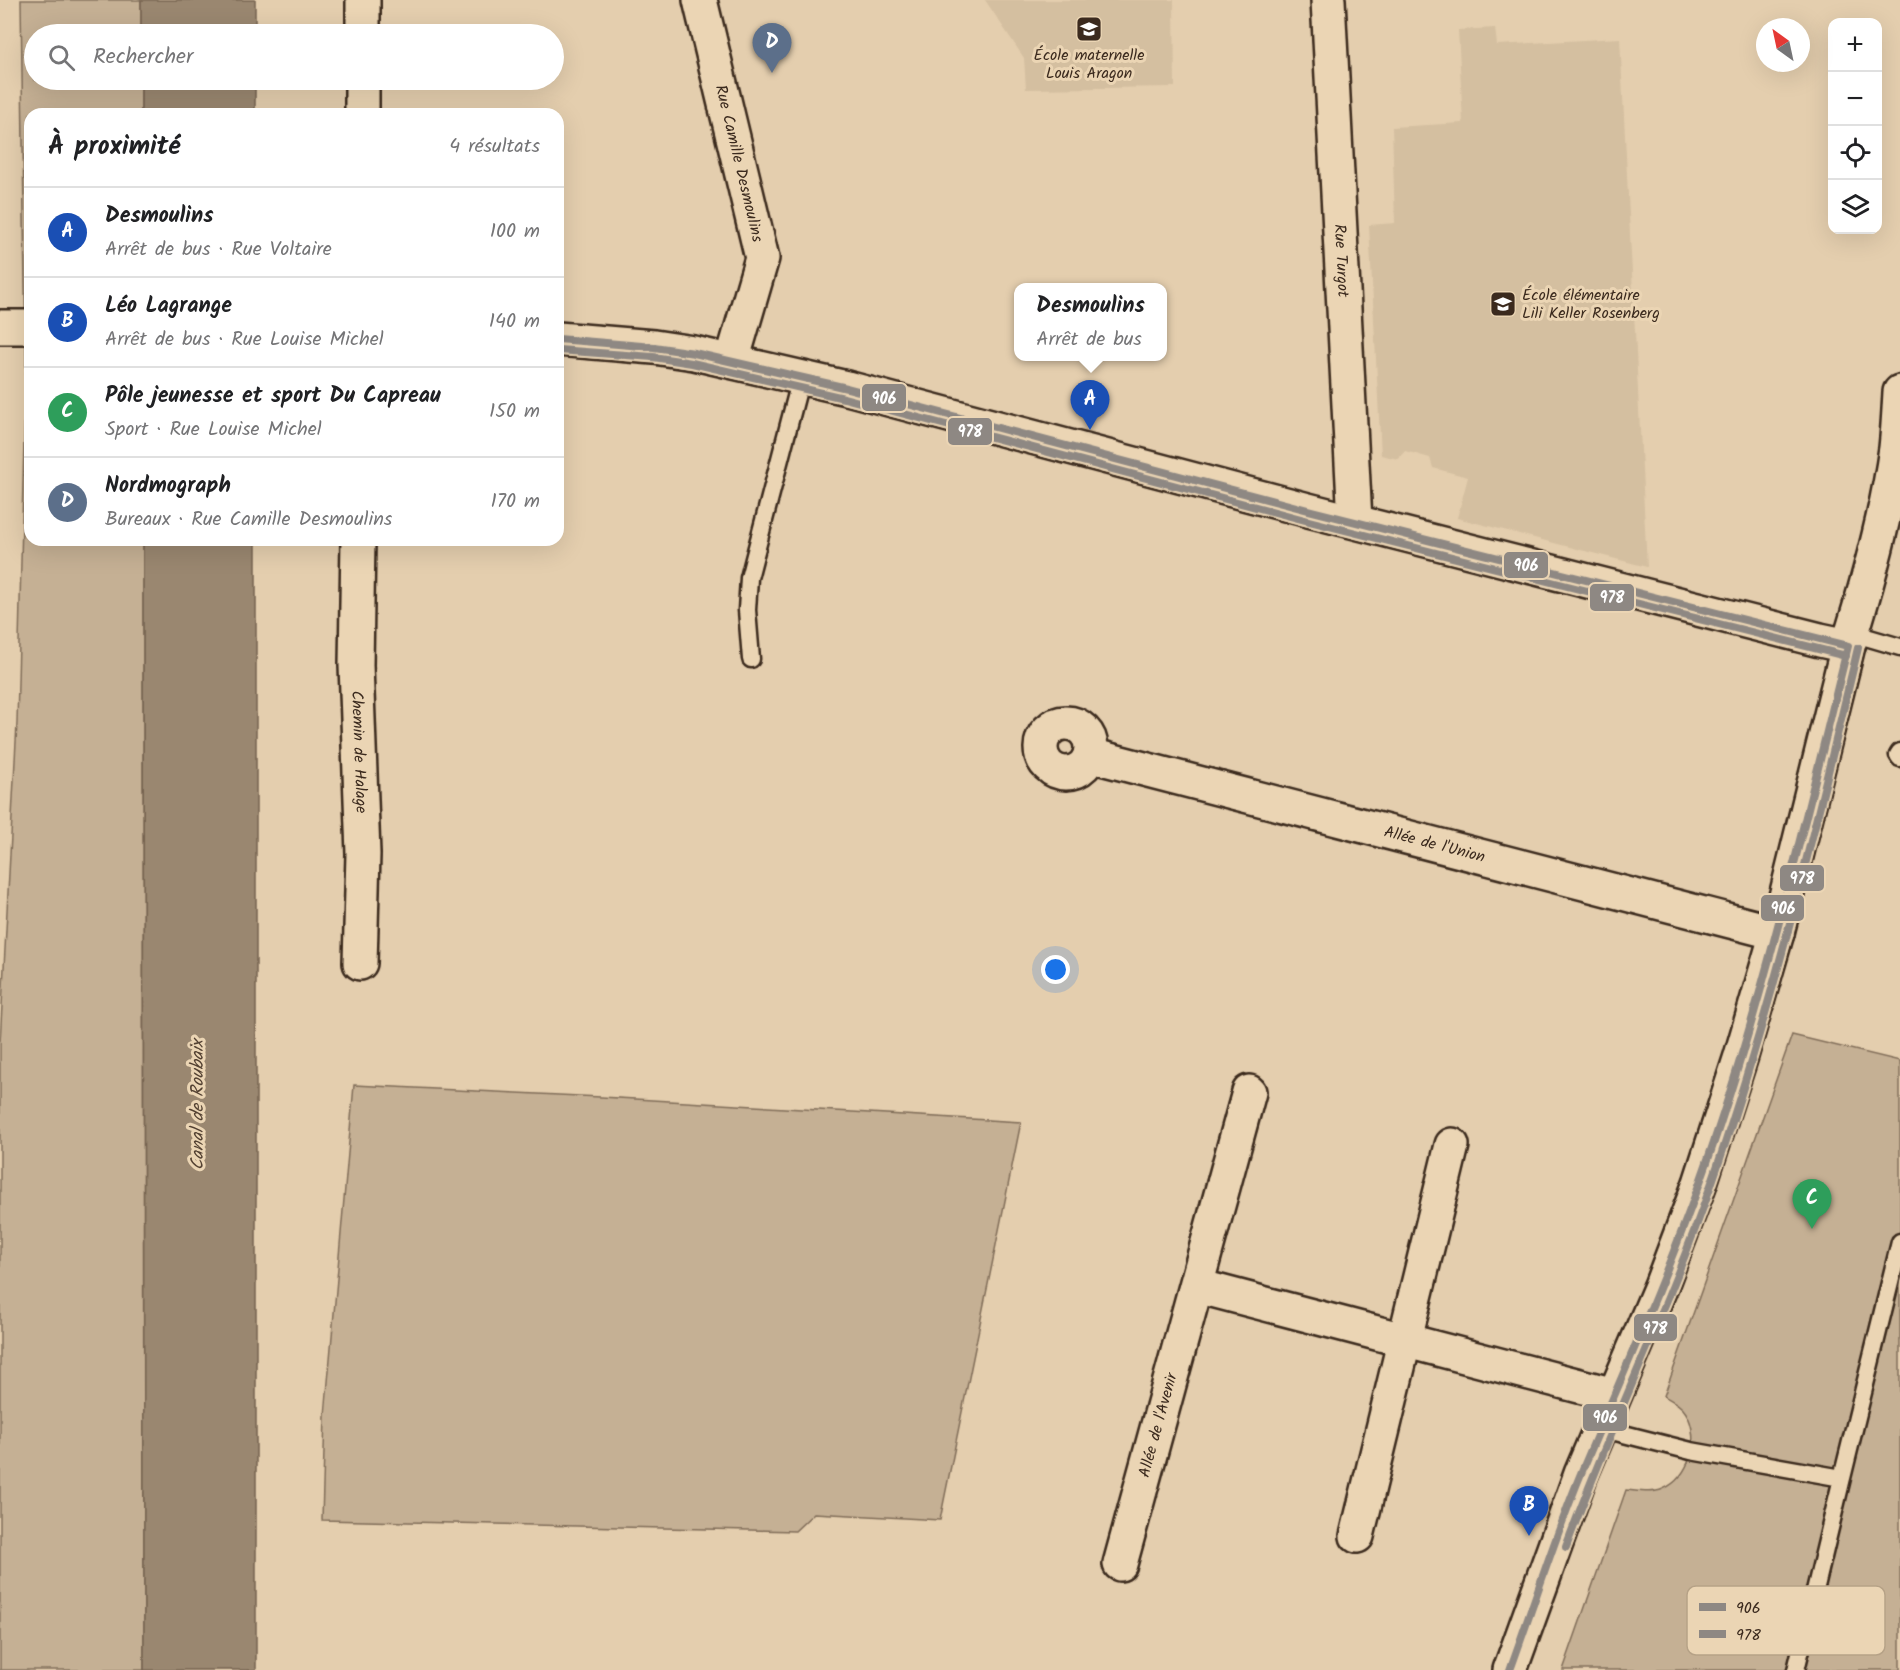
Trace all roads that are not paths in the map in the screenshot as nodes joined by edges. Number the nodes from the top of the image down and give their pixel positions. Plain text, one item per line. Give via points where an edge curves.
1 (363, 0) edge
2 (700, 0) edge
3 (1328, 0) edge
4 (363, 24) edge
5 (363, 90) edge
6 (362, 108) edge
7 (0, 327) edge
8 (24, 327) edge
9 (564, 340) edge
10 (732, 361) junction
11 (801, 378) junction
12 (1900, 392) edge
13 (1355, 521) junction
14 (358, 546) edge
15 (1850, 639) junction
16 (1900, 647) edge
17 (751, 659) dead end
18 (1900, 752) edge
19 (1090, 756) dead end
20 (1900, 758) edge
21 (1777, 933) junction
22 (360, 963) dead end
23 (1249, 1092) dead end
24 (1452, 1145) dead end
25 (1900, 1242) edge
26 (1197, 1286) junction
27 (1404, 1341) junction
28 (1614, 1395) junction
29 (1600, 1428) junction
30 (1842, 1478) junction
31 (1357, 1536) dead end
32 (1120, 1564) dead end
33 (1816, 1586) edge
34 (1800, 1655) edge
35 (1510, 1670) edge
36 (1796, 1670) edge

1 - 4 street
2 - 10 street, Rue Camille Desmoulins via 762,258
3 - 13 street, Rue Turgot
5 - 6 street
7 - 8 street
9 - 10 street via 654,347
10 - 11 street
11 - 13 street
11 - 17 lane via 749,578
12 - 15 street via 1886,503
13 - 15 street via 1820,640
14 - 22 street, Chemin de Halage via 356,665 363,854
15 - 16 lane
15 - 21 street
18 - 20 lane
19 - 21 street, Allée de l'Union
21 - 28 street via 1700,1183
23 - 26 street, Allée de l'Avenir
24 - 27 street
25 - 30 lane
26 - 27 street
26 - 32 street, Allée de l'Avenir
27 - 28 street
27 - 31 street
28 - 29 street
29 - 30 lane via 1691,1450
29 - 35 street
30 - 33 lane
34 - 36 lane

